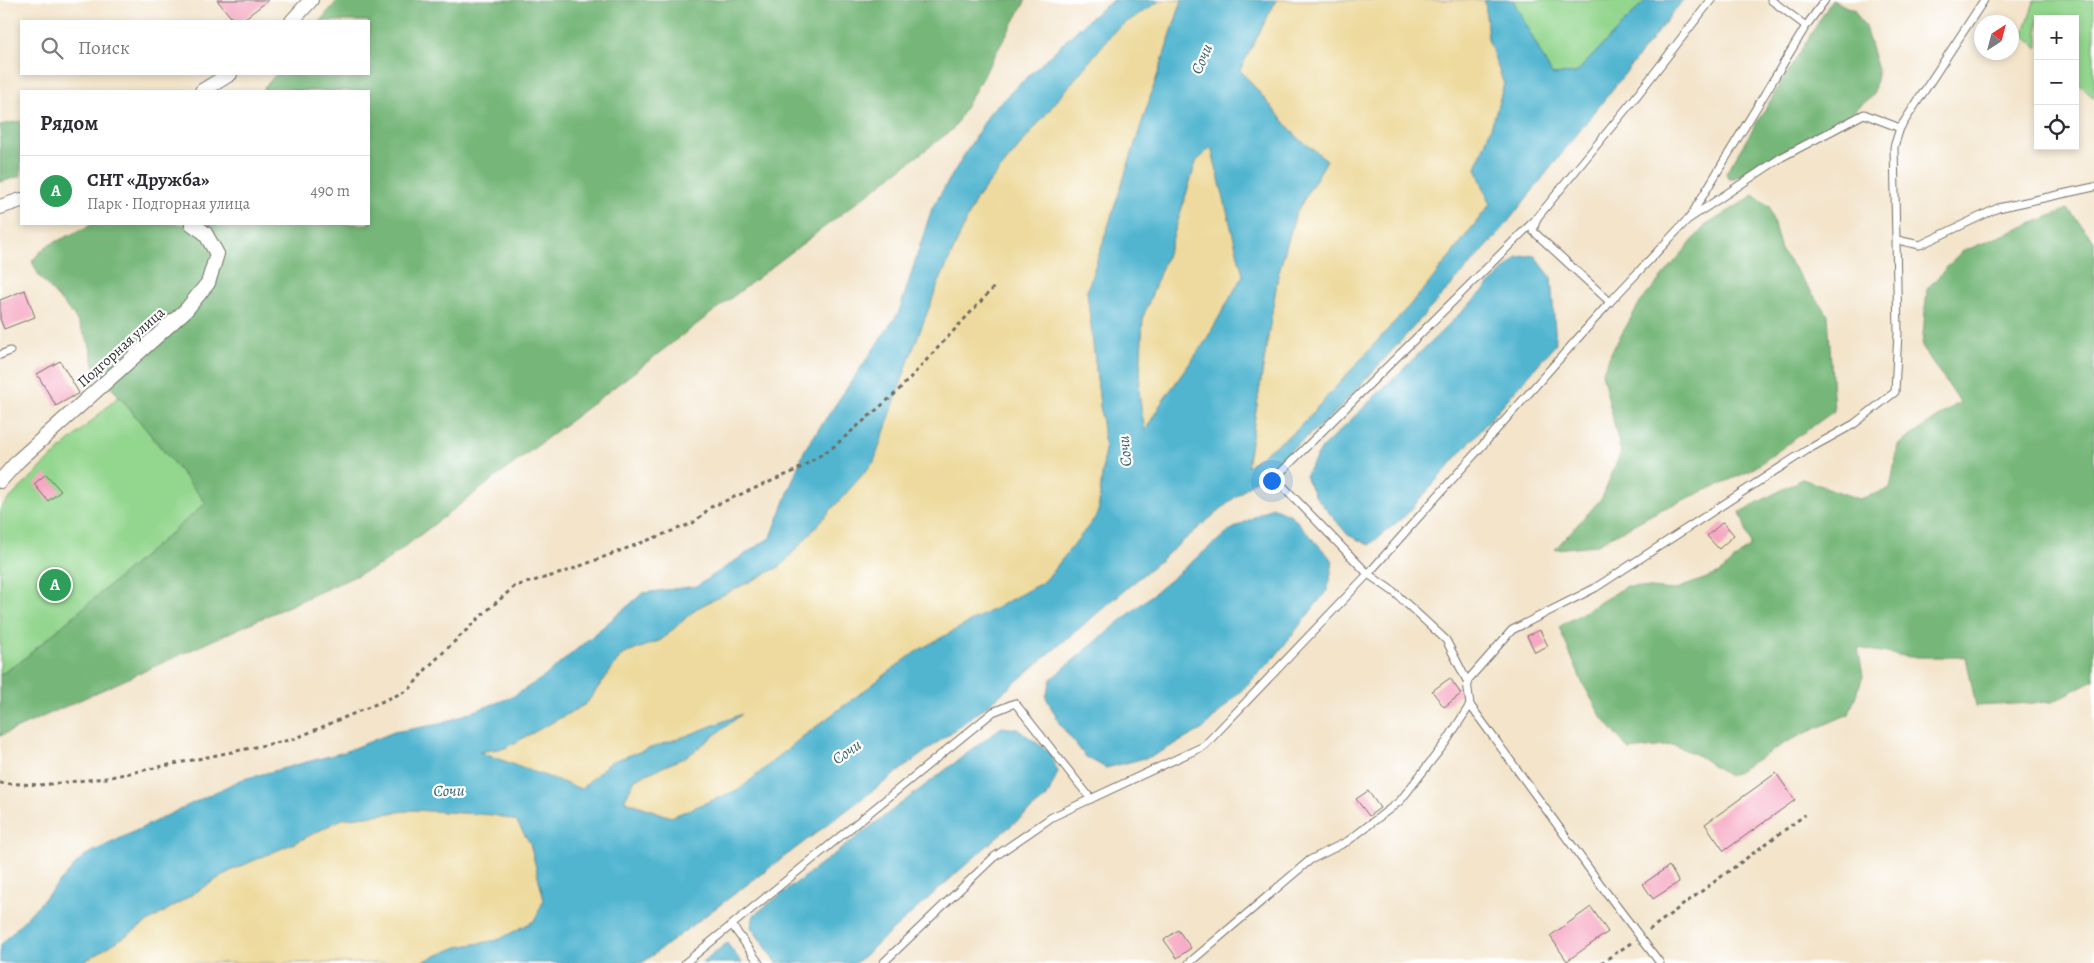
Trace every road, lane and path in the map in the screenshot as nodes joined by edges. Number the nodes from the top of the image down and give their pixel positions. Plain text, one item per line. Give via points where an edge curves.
1 (311, 0) edge
2 (1711, 0) edge
3 (1771, 0) edge
4 (1825, 0) edge
5 (1984, 0) edge
6 (293, 20) edge
7 (1806, 26) junction
8 (228, 75) edge
9 (204, 90) edge
10 (1900, 128) junction
11 (2094, 187) edge
12 (20, 200) edge
13 (0, 207) edge
14 (1537, 218) junction
15 (1687, 220) junction
16 (193, 225) edge
17 (1897, 240) junction
18 (995, 286) dead end
19 (1610, 302) junction
20 (10, 351) dead end
21 (0, 355) edge
22 (0, 481) edge
23 (1368, 574) junction
24 (1467, 681) junction
25 (1470, 705) junction
26 (0, 783) edge
27 (1091, 799) junction
28 (1805, 815) dead end
29 (732, 924) junction
30 (1640, 937) junction
31 (685, 963) edge
32 (759, 963) edge
33 (884, 963) edge
34 (1189, 963) edge
35 (1601, 963) edge
36 (1660, 963) edge

1 - 6 street
2 - 14 lane
3 - 7 lane
4 - 7 lane
5 - 10 lane
7 - 15 lane
8 - 9 street
10 - 15 lane via 1864,114 1782,157
10 - 17 lane via 1894,147
11 - 17 lane via 1998,208 1920,245
12 - 13 street
14 - 19 lane via 1533,231
14 - 23 lane via 1275,478
15 - 19 lane
16 - 22 street, Подгорная улица via 204,233 217,254 208,283 186,310 19,460
17 - 24 lane via 1895,392 1854,424 1807,450 1595,588 1512,630
18 - 26 path via 896,392 832,448 795,471 711,506 692,523 562,573 515,586 427,668 409,690 294,739 92,780 40,785
19 - 23 lane
20 - 21 lane
23 - 24 lane via 1394,592 1446,640
23 - 27 lane via 1204,746
24 - 25 lane
25 - 30 lane
25 - 34 lane via 1400,801 1348,841 1310,860
27 - 29 lane via 1015,703 994,712
27 - 33 lane via 1052,818 994,857
28 - 30 path
29 - 31 lane
29 - 32 lane
30 - 35 path
30 - 36 lane

